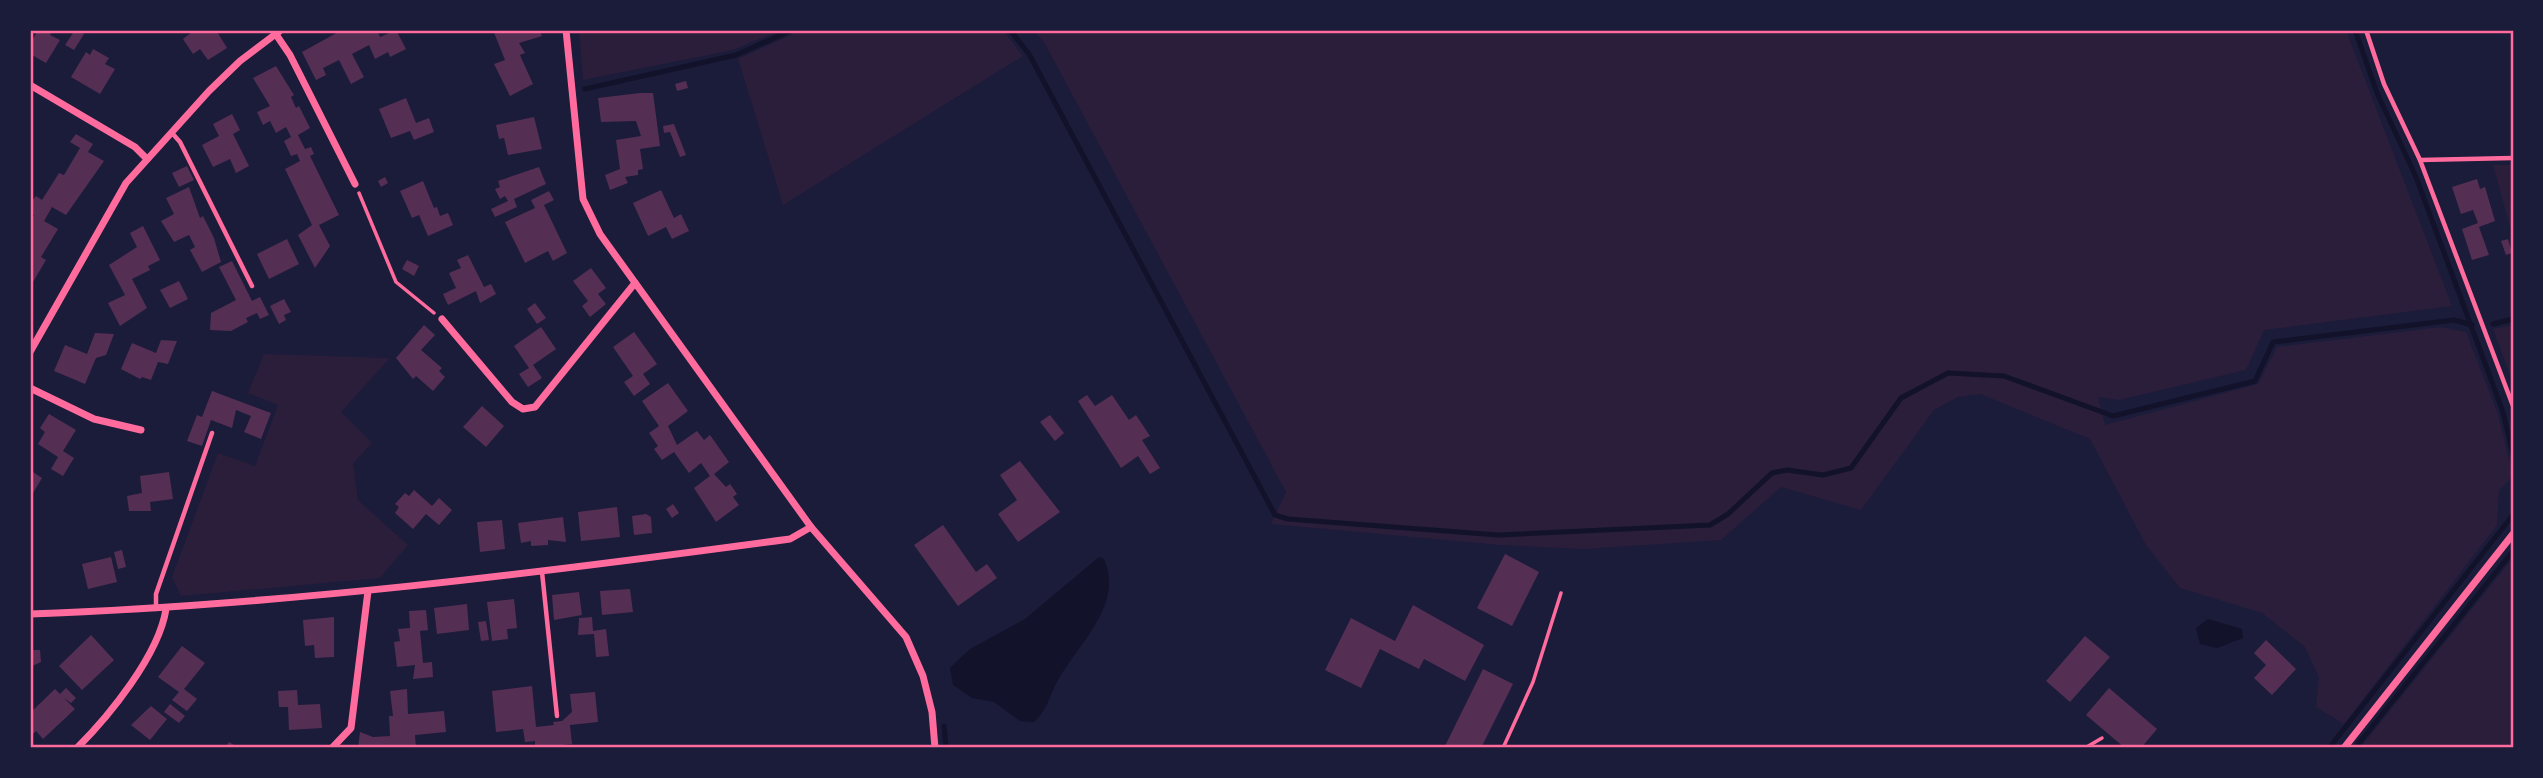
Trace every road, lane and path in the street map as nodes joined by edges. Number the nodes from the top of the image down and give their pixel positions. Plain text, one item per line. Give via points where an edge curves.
1 (566, 30) edge
2 (2366, 30) edge
3 (277, 31) edge
4 (30, 85) edge
5 (172, 133) junction
6 (147, 159) junction
7 (2513, 159) edge
8 (2420, 160) junction
9 (355, 184) joint
10 (635, 282) junction
11 (252, 286) dead end
12 (442, 319) joint
13 (30, 352) edge
14 (30, 388) edge
15 (2513, 406) edge
16 (141, 430) dead end
17 (212, 433) dead end
18 (811, 527) junction
19 (2513, 534) edge
20 (541, 572) junction
21 (368, 590) junction
22 (1561, 593) dead end
23 (156, 609) junction
24 (166, 609) junction
25 (30, 614) edge
26 (557, 716) dead end
27 (2102, 738) dead end
28 (77, 748) edge
29 (332, 748) edge
30 (935, 748) edge
31 (1503, 748) edge
32 (2085, 748) edge
33 (2343, 748) edge

1 - 10 street via 583,199 600,234
2 - 8 lane via 2384,85
3 - 5 street via 240,61
3 - 9 street
4 - 6 street via 135,147
5 - 6 street
5 - 11 lane
6 - 13 street via 125,183
7 - 8 lane
8 - 15 lane
9 - 12 path via 396,282
10 - 12 street via 535,407 523,409 512,402
10 - 18 street
14 - 16 street via 94,419
17 - 23 lane via 156,594
18 - 20 street via 790,539
18 - 30 street via 906,637 923,676
19 - 33 street
20 - 21 street
20 - 26 lane
21 - 24 street
21 - 29 street via 351,728
22 - 31 path via 1533,682
23 - 24 street
23 - 25 street
24 - 28 street via 164,624 123,696
27 - 32 path

